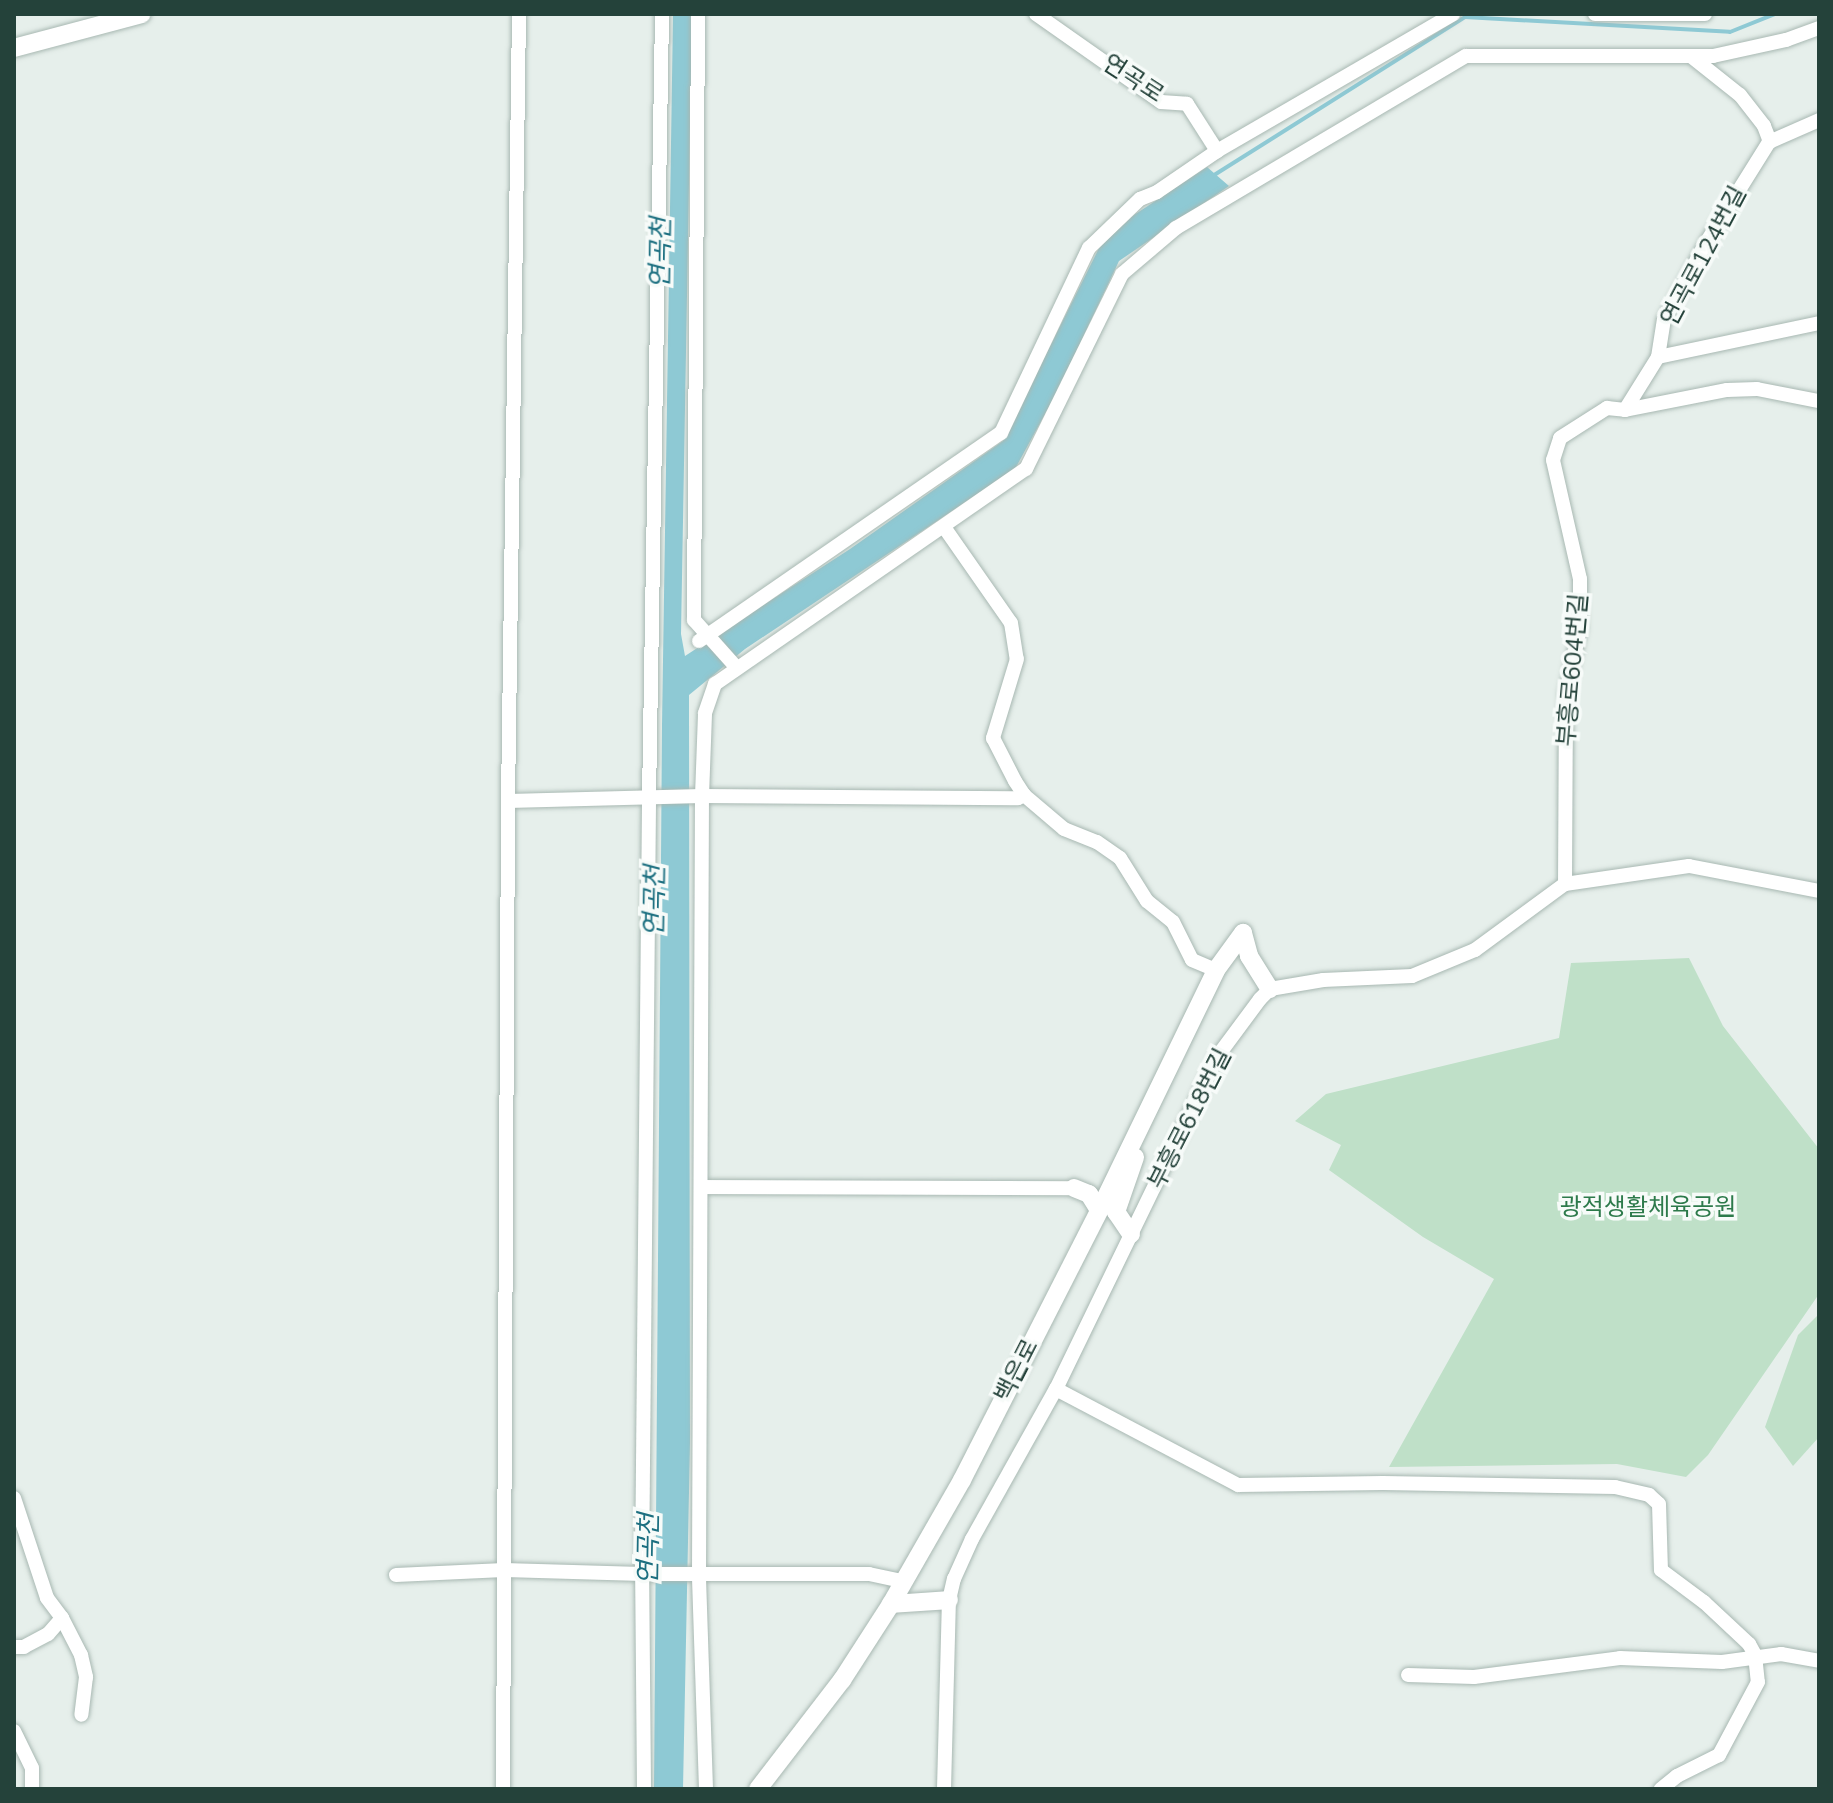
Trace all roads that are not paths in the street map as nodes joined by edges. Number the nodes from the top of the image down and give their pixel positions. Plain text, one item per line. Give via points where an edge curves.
1 (142, 14) edge
2 (519, 14) edge
3 (662, 14) edge
4 (698, 14) edge
5 (1036, 14) edge
6 (1453, 14) edge
7 (1595, 14) edge
8 (1705, 14) edge
9 (1819, 28) edge
10 (14, 48) edge
11 (1692, 57) junction
12 (1819, 120) edge
13 (1770, 142) junction
14 (1217, 151) junction
15 (1819, 323) edge
16 (1658, 357) junction
17 (1819, 401) edge
18 (1625, 410) junction
19 (944, 527) junction
20 (704, 637) junction
21 (736, 667) junction
22 (1024, 795) junction
23 (702, 796) junction
24 (649, 799) junction
25 (508, 801) junction
26 (1565, 884) junction
27 (1819, 891) edge
28 (1216, 970) junction
29 (1270, 989) junction
30 (1153, 1099) junction
31 (702, 1187) junction
32 (1074, 1188) joint
33 (1097, 1215) junction
34 (1131, 1234) junction
35 (1056, 1389) junction
36 (14, 1498) edge
37 (504, 1570) junction
38 (699, 1573) junction
39 (642, 1574) junction
40 (396, 1575) dead end
41 (902, 1581) junction
42 (949, 1600) junction
43 (891, 1604) junction
44 (62, 1618) junction
45 (14, 1647) edge
46 (1755, 1655) junction
47 (1819, 1661) edge
48 (1408, 1675) dead end
49 (81, 1715) dead end
50 (14, 1731) edge
51 (32, 1789) edge
52 (503, 1789) edge
53 (644, 1789) edge
54 (706, 1789) edge
55 (758, 1789) edge
56 (944, 1789) edge
57 (1661, 1789) edge

1 - 10 street
2 - 25 street
3 - 24 street
4 - 20 street via 694,620
5 - 14 street, 연곡로 via 1161,102 1187,104
6 - 14 street
7 - 8 street
9 - 11 street via 1745,50
11 - 13 street via 1740,95
11 - 19 street via 1466,56 1176,228 1122,274 1026,469
12 - 13 street
13 - 16 street, 연곡로124번길 via 1664,320
14 - 20 street via 1140,199 1089,248 1001,433
15 - 16 street, 연곡로124번길
16 - 18 street
17 - 18 street, 부흥로604번길 via 1757,389
18 - 26 street, 부흥로604번길 via 1607,408 1560,438 1553,460 1580,579 1580,628 1566,693
19 - 21 street
19 - 22 street via 1011,623 1017,659 993,738
20 - 21 street
21 - 23 street via 715,684 705,713
22 - 23 street
22 - 28 street via 1064,829 1120,858 1147,901 1173,922 1192,960
23 - 24 street
23 - 31 street
24 - 25 street
24 - 39 street
25 - 37 street
26 - 27 street via 1689,866
26 - 29 street via 1475,950 1412,976 1323,980
28 - 29 street, 백은로 via 1243,933 1249,956
28 - 30 street, 백은로
29 - 34 street, 부흥로618번길 via 1217,1057
30 - 33 street, 백은로
30 - 34 street via 1116,1212
31 - 32 street
31 - 38 street
32 - 33 street via 1089,1194
33 - 34 street
33 - 41 street, 백은로 via 962,1480
34 - 35 street, 부흥로618번길
35 - 42 street, 부흥로618번길 via 972,1539
35 - 46 street via 1238,1485 1615,1487 1649,1495 1659,1504 1661,1570 1704,1602
36 - 44 street via 47,1598
37 - 39 street
37 - 40 street
37 - 52 street
38 - 39 street
38 - 41 street via 869,1574
38 - 54 street
39 - 53 street
41 - 43 street, 백은로
42 - 43 street
42 - 56 street, 부흥로618번길
43 - 55 street, 백은로 via 822,1710
44 - 45 street via 48,1634
44 - 49 street via 86,1677
46 - 47 street
46 - 48 street via 1722,1662 1620,1658 1474,1677
46 - 57 street via 1758,1682 1719,1755
50 - 51 street via 32,1768

